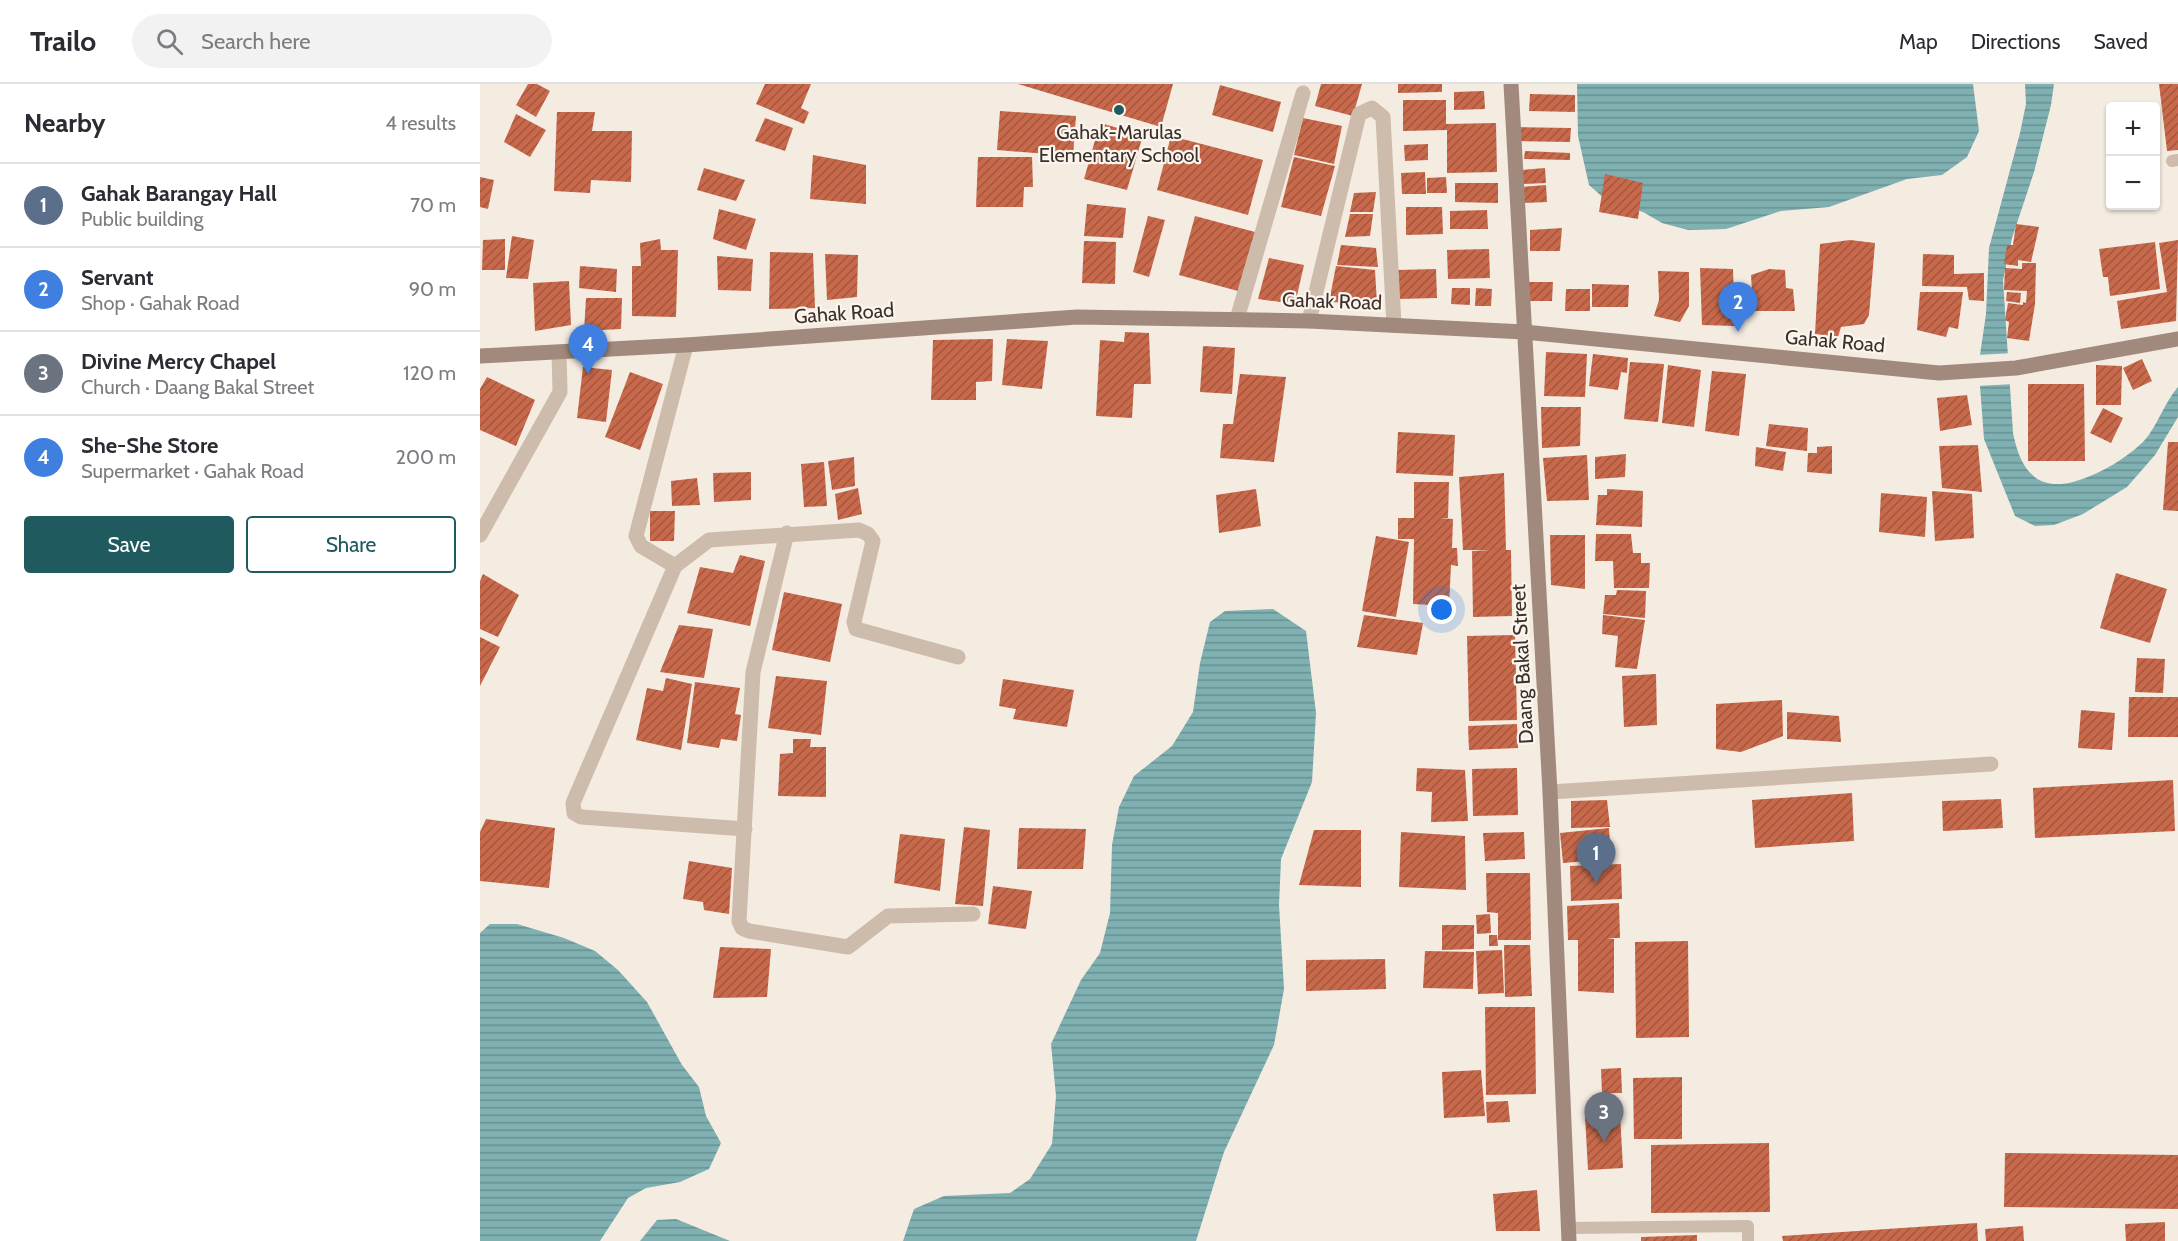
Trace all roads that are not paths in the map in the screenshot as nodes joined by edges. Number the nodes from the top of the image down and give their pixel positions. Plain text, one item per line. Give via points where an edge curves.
1 (1511, 84) edge
2 (1303, 93) dead end
3 (1237, 320) junction
4 (1309, 321) junction
5 (1394, 324) junction
6 (1524, 333) junction
7 (2178, 339) edge
8 (686, 345) junction
9 (559, 352) junction
10 (480, 356) edge
11 (787, 533) junction
12 (480, 535) edge
13 (675, 566) junction
14 (958, 657) dead end
15 (1991, 764) dead end
16 (1550, 792) junction
17 (745, 829) junction
18 (973, 914) dead end
19 (1568, 1235) edge
20 (1748, 1241) edge

1 - 6 street, Daang Bakal Street
2 - 3 street
3 - 4 street, Gahak Road
3 - 8 street, Gahak Road via 1077,317
4 - 5 street, Gahak Road
4 - 5 street via 1359,114 1372,108 1383,117
5 - 6 street, Gahak Road
6 - 7 street, Gahak Road via 1940,373 2016,368
6 - 16 street, Daang Bakal Street
8 - 9 street, Gahak Road
8 - 13 street via 636,536 641,546
9 - 10 street, Gahak Road
9 - 12 street via 560,392
11 - 13 street via 709,540
11 - 14 street via 859,530 868,534 873,541 854,622 856,629
11 - 17 street via 753,672
13 - 17 street via 573,803 574,813 581,817
15 - 16 street
16 - 19 street, Daang Bakal Street
17 - 18 street via 739,921 749,931 848,947 888,916
19 - 20 lane via 1748,1226

